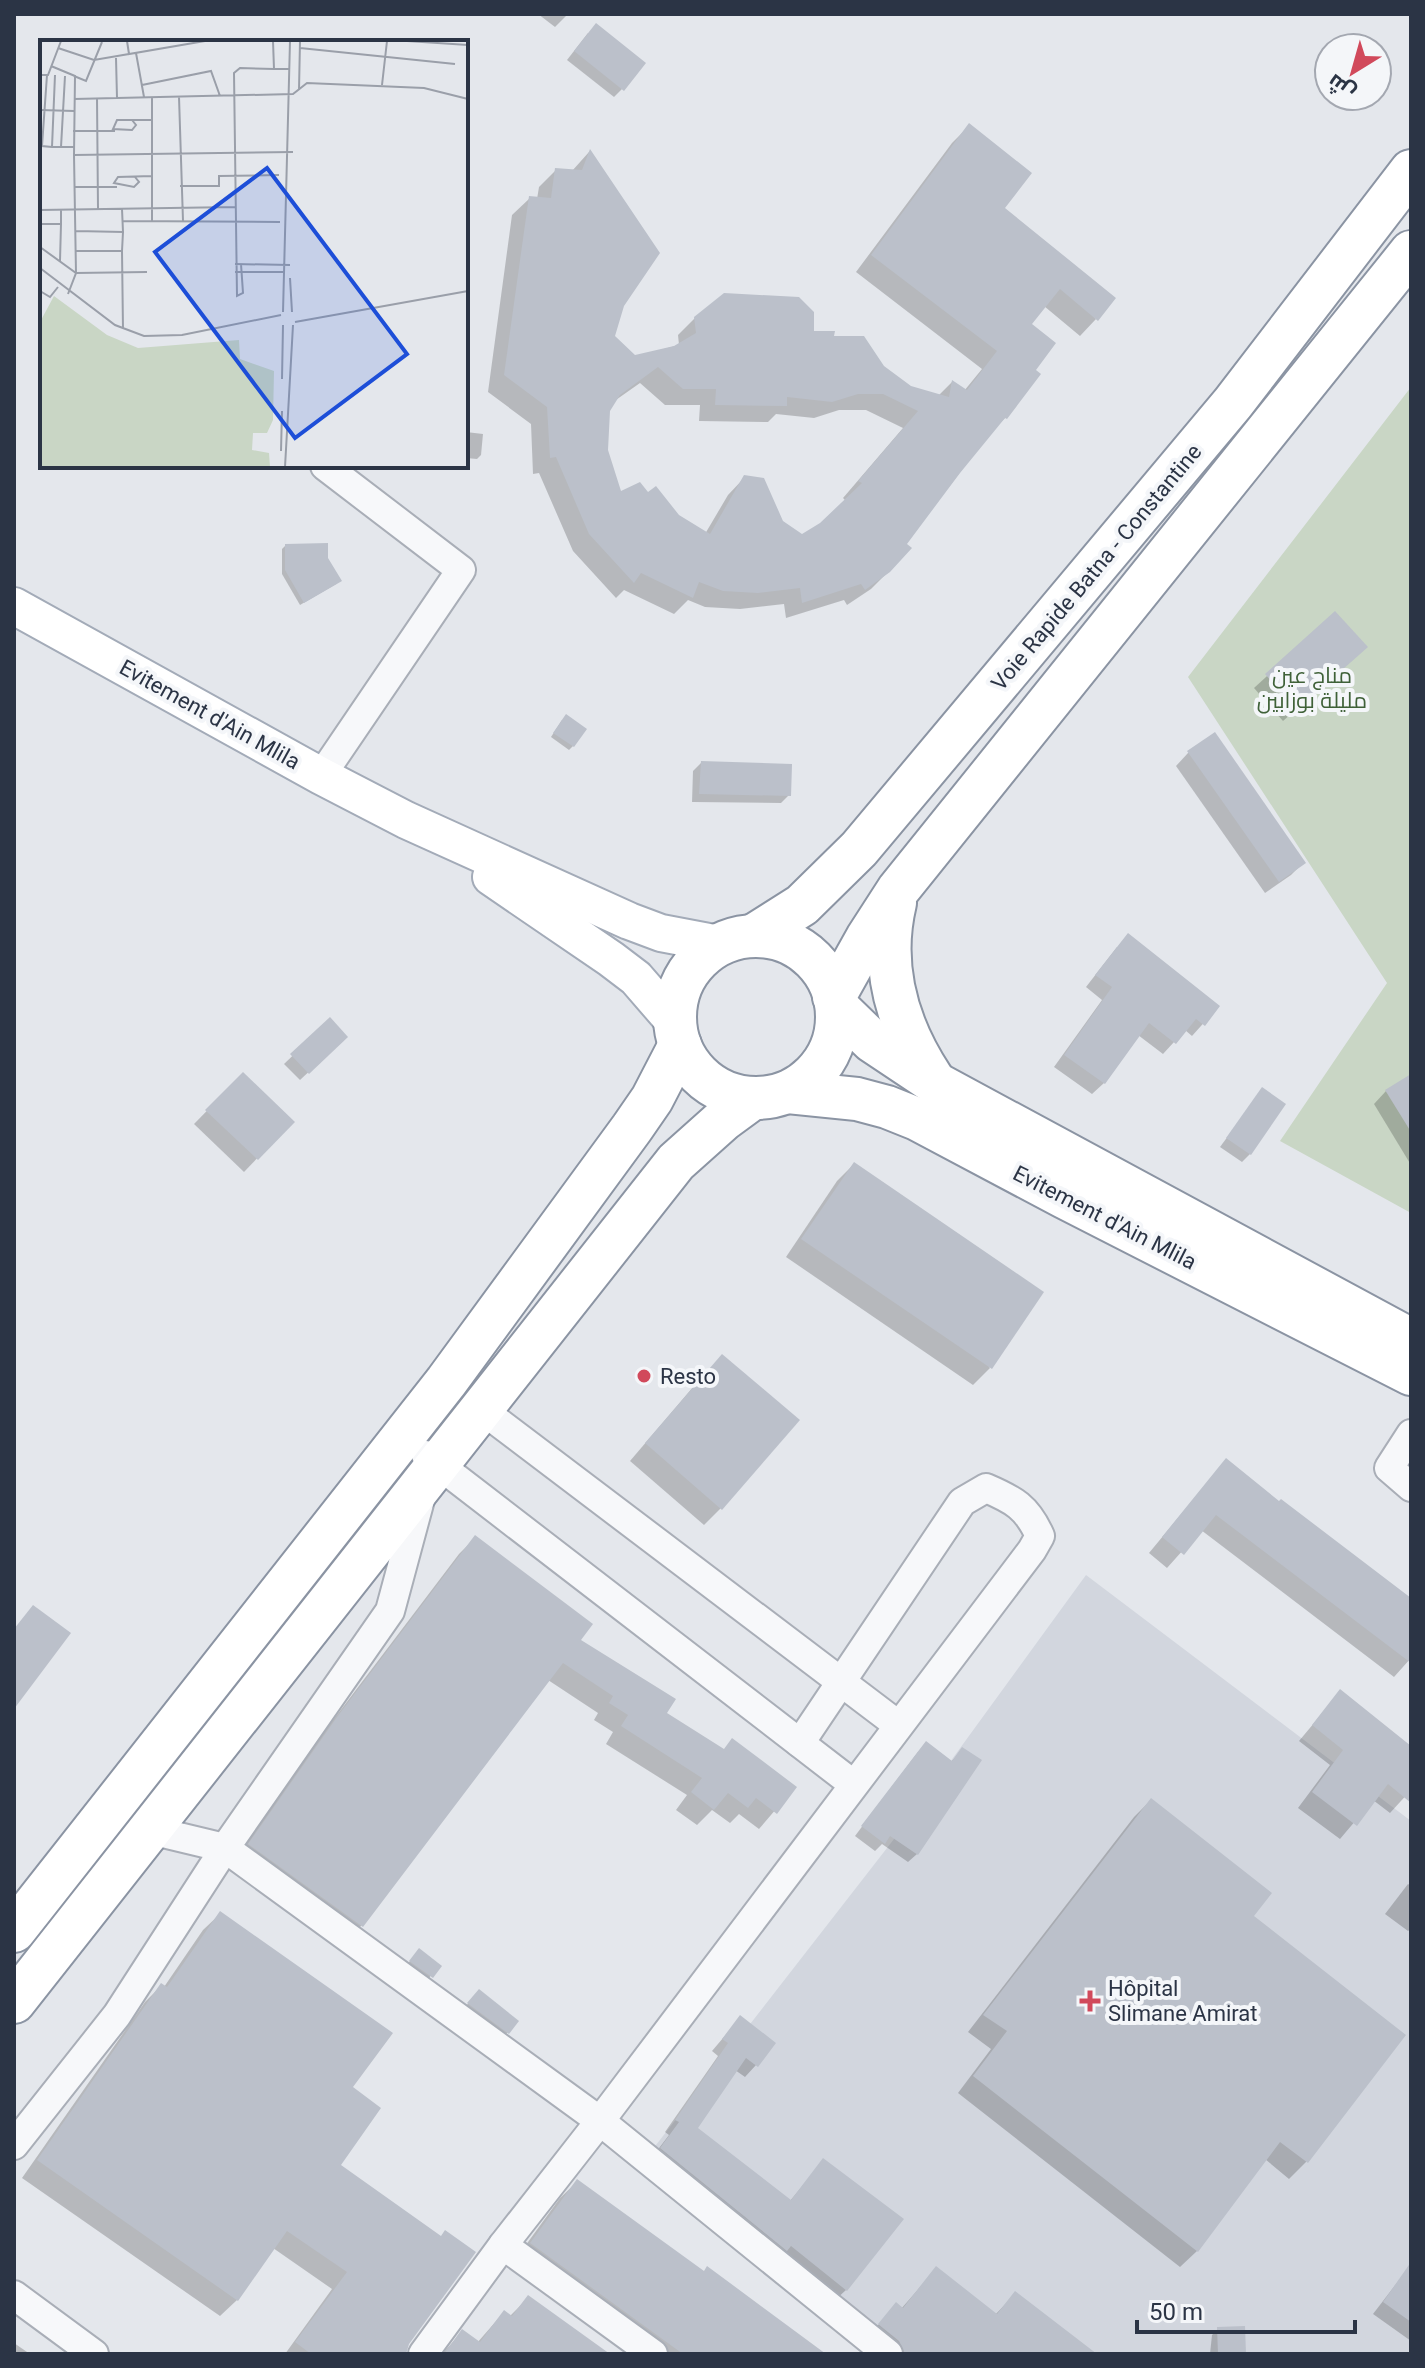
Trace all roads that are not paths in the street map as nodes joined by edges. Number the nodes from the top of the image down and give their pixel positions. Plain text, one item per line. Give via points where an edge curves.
1 (1411, 171) edge
2 (1411, 252) edge
3 (328, 468) edge
4 (14, 606) edge
5 (321, 776) junction
6 (406, 820) junction
7 (898, 890) junction
8 (736, 940) junction
9 (836, 1002) junction
10 (678, 1034) junction
11 (935, 1083) junction
12 (771, 1095) junction
13 (1411, 1340) edge
14 (1411, 1374) edge
15 (481, 1409) junction
16 (1411, 1434) edge
17 (403, 1438) junction
18 (432, 1473) junction
19 (1411, 1487) edge
20 (841, 1680) junction
21 (898, 1725) junction
22 (800, 1743) junction
23 (853, 1784) junction
24 (150, 1830) junction
25 (225, 1848) junction
26 (14, 1931) edge
27 (14, 2002) edge
28 (600, 2121) junction
29 (14, 2145) edge
30 (503, 2245) junction
31 (14, 2295) edge
32 (94, 2354) edge
33 (423, 2354) edge
34 (653, 2354) edge
35 (888, 2354) edge

1 - 8 highway, Voie Rapide Batna - Constantine via 1233,403 859,849 802,905
2 - 7 highway
3 - 5 street via 461,570
4 - 5 main road, Evitement d'Ain Mlila
5 - 6 main road, Evitement d'Ain Mlila
6 - 8 main road via 661,933
6 - 10 main road via 636,978
7 - 9 highway
7 - 11 highway via 890,923 893,991 916,1054
8 - 9 highway via 774,938 795,946 826,976
8 - 10 highway via 703,955 690,969 676,1004
9 - 11 highway, Evitement d'Ain Mlila via 872,1041
9 - 12 highway via 836,1033 827,1058 810,1078
10 - 12 highway via 689,1062 717,1088 734,1095
10 - 17 highway via 652,1099
11 - 13 highway, Evitement d'Ain Mlila
12 - 14 highway, Evitement d'Ain Mlila via 857,1099 917,1119
12 - 15 highway via 723,1120 676,1162
15 - 18 highway
15 - 20 street
16 - 19 street via 1389,1468
17 - 18 street
17 - 26 highway
18 - 22 street
18 - 24 highway
18 - 25 street via 390,1611
20 - 21 street
20 - 21 street via 962,1502 986,1488 1030,1514 1040,1536 1032,1550
20 - 22 street
21 - 23 street
22 - 23 street
23 - 28 street
24 - 25 street
24 - 27 highway
25 - 28 street
25 - 29 street via 117,2015
28 - 30 street
28 - 35 street
30 - 33 street
30 - 34 street
31 - 32 street

